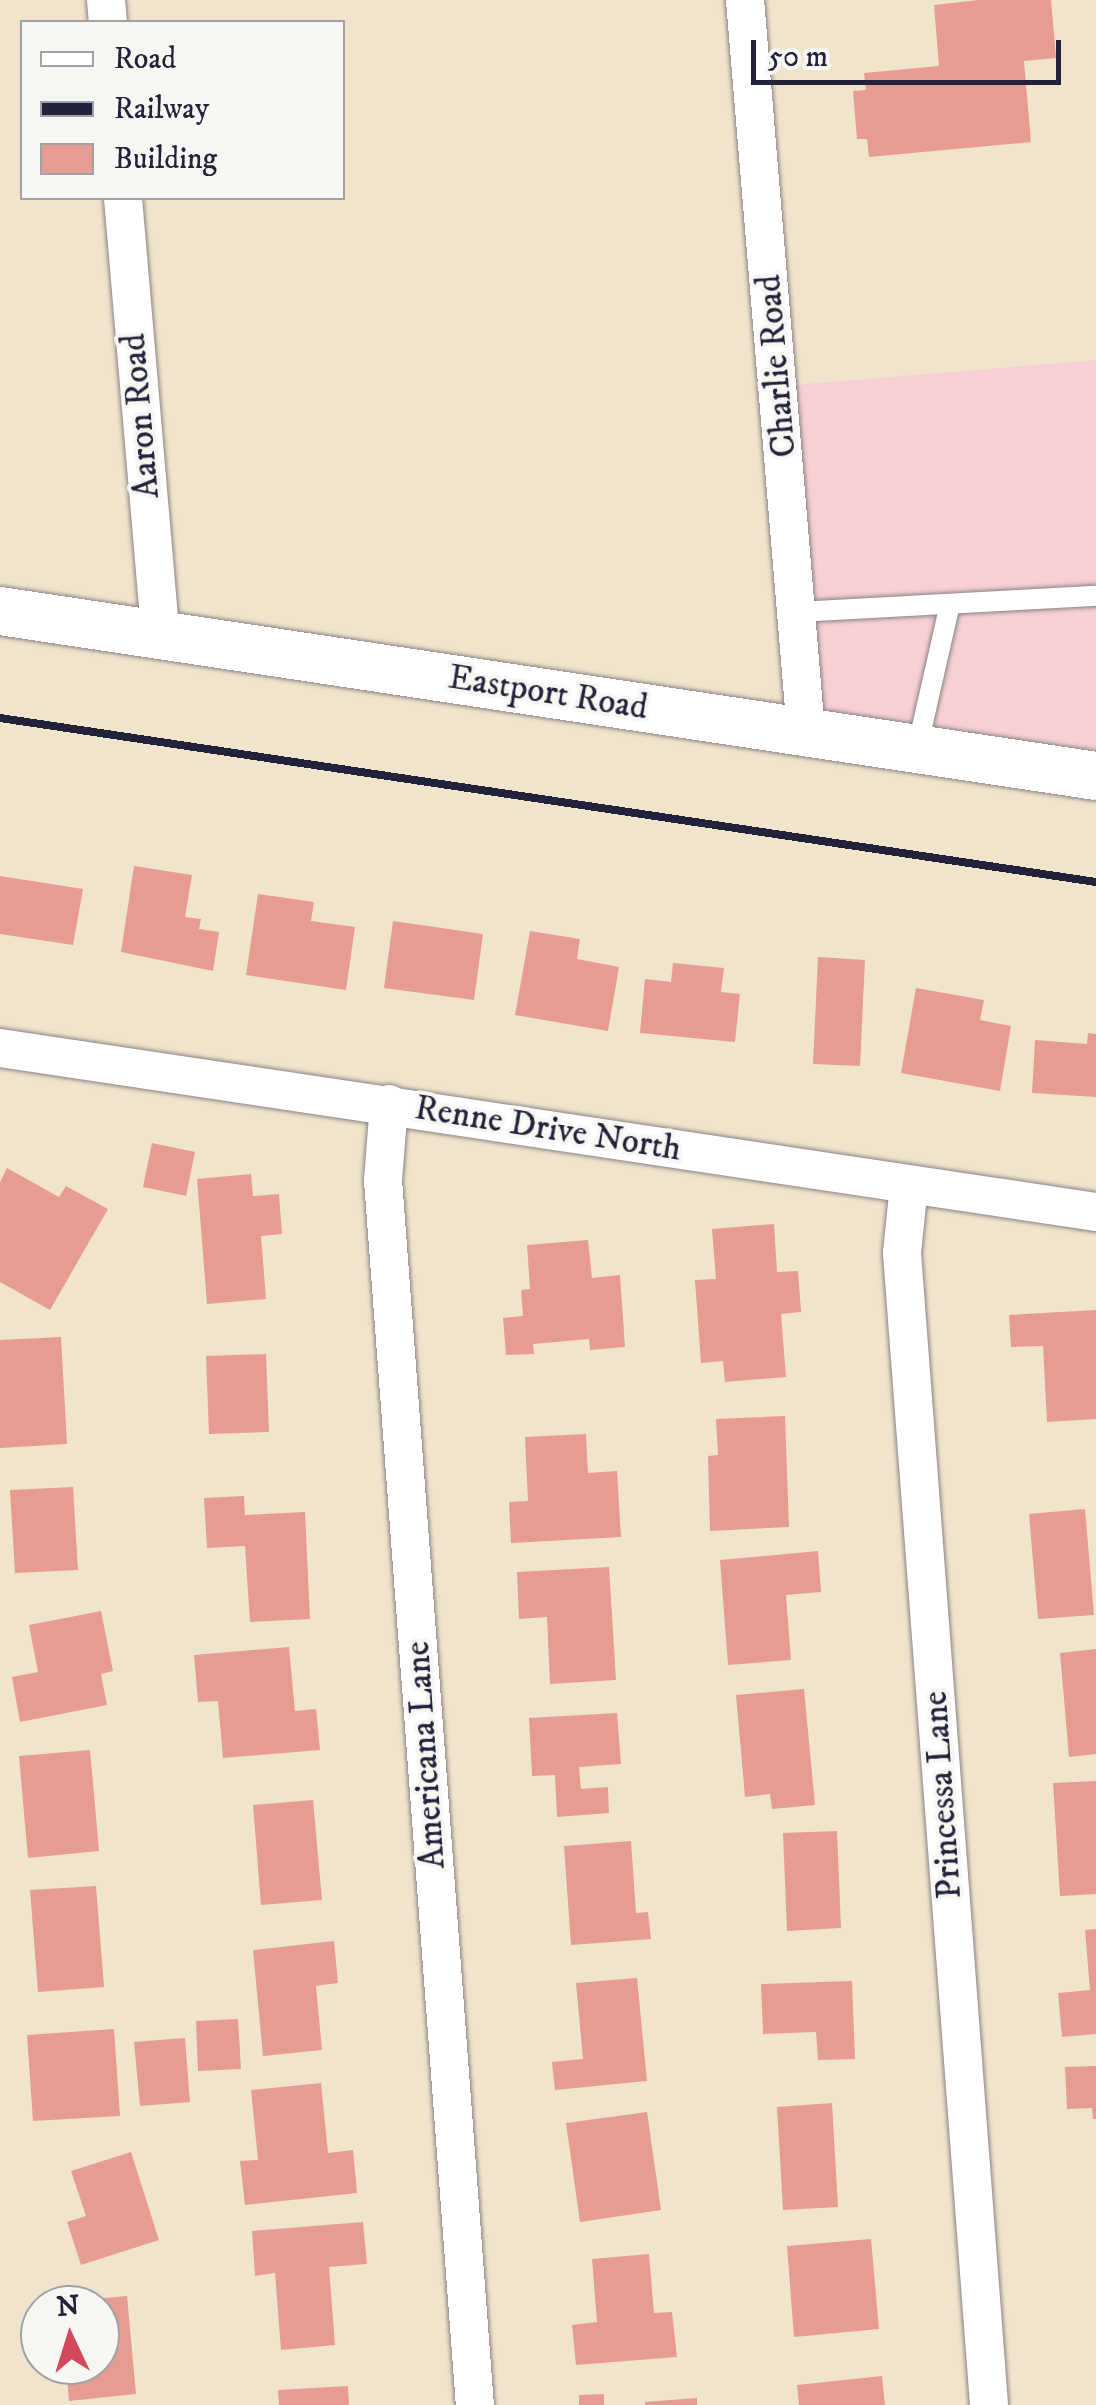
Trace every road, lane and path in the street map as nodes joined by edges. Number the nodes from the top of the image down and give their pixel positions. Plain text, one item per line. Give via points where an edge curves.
1 (745, 0) edge
2 (122, 200) edge
3 (1096, 596) edge
4 (949, 608) junction
5 (0, 611) edge
6 (798, 612) junction
7 (160, 634) junction
8 (806, 732) junction
9 (917, 749) junction
10 (1096, 776) edge
11 (0, 1048) edge
12 (389, 1104) junction
13 (909, 1185) junction
14 (1096, 1212) edge
15 (475, 2405) edge
16 (989, 2405) edge

1 - 6 street, Charlie Road
2 - 7 street, Aaron Road
3 - 4 lane
4 - 6 lane
4 - 9 lane
5 - 7 street, Eastport Road
6 - 8 street, Charlie Road
7 - 8 street, Eastport Road
8 - 9 street, Eastport Road
9 - 10 street, Eastport Road
11 - 12 street, Renne Drive North
12 - 13 street, Renne Drive North
12 - 15 street, Americana Lane via 383,1180
13 - 14 street, Renne Drive North
13 - 16 street, Princessa Lane via 902,1253

